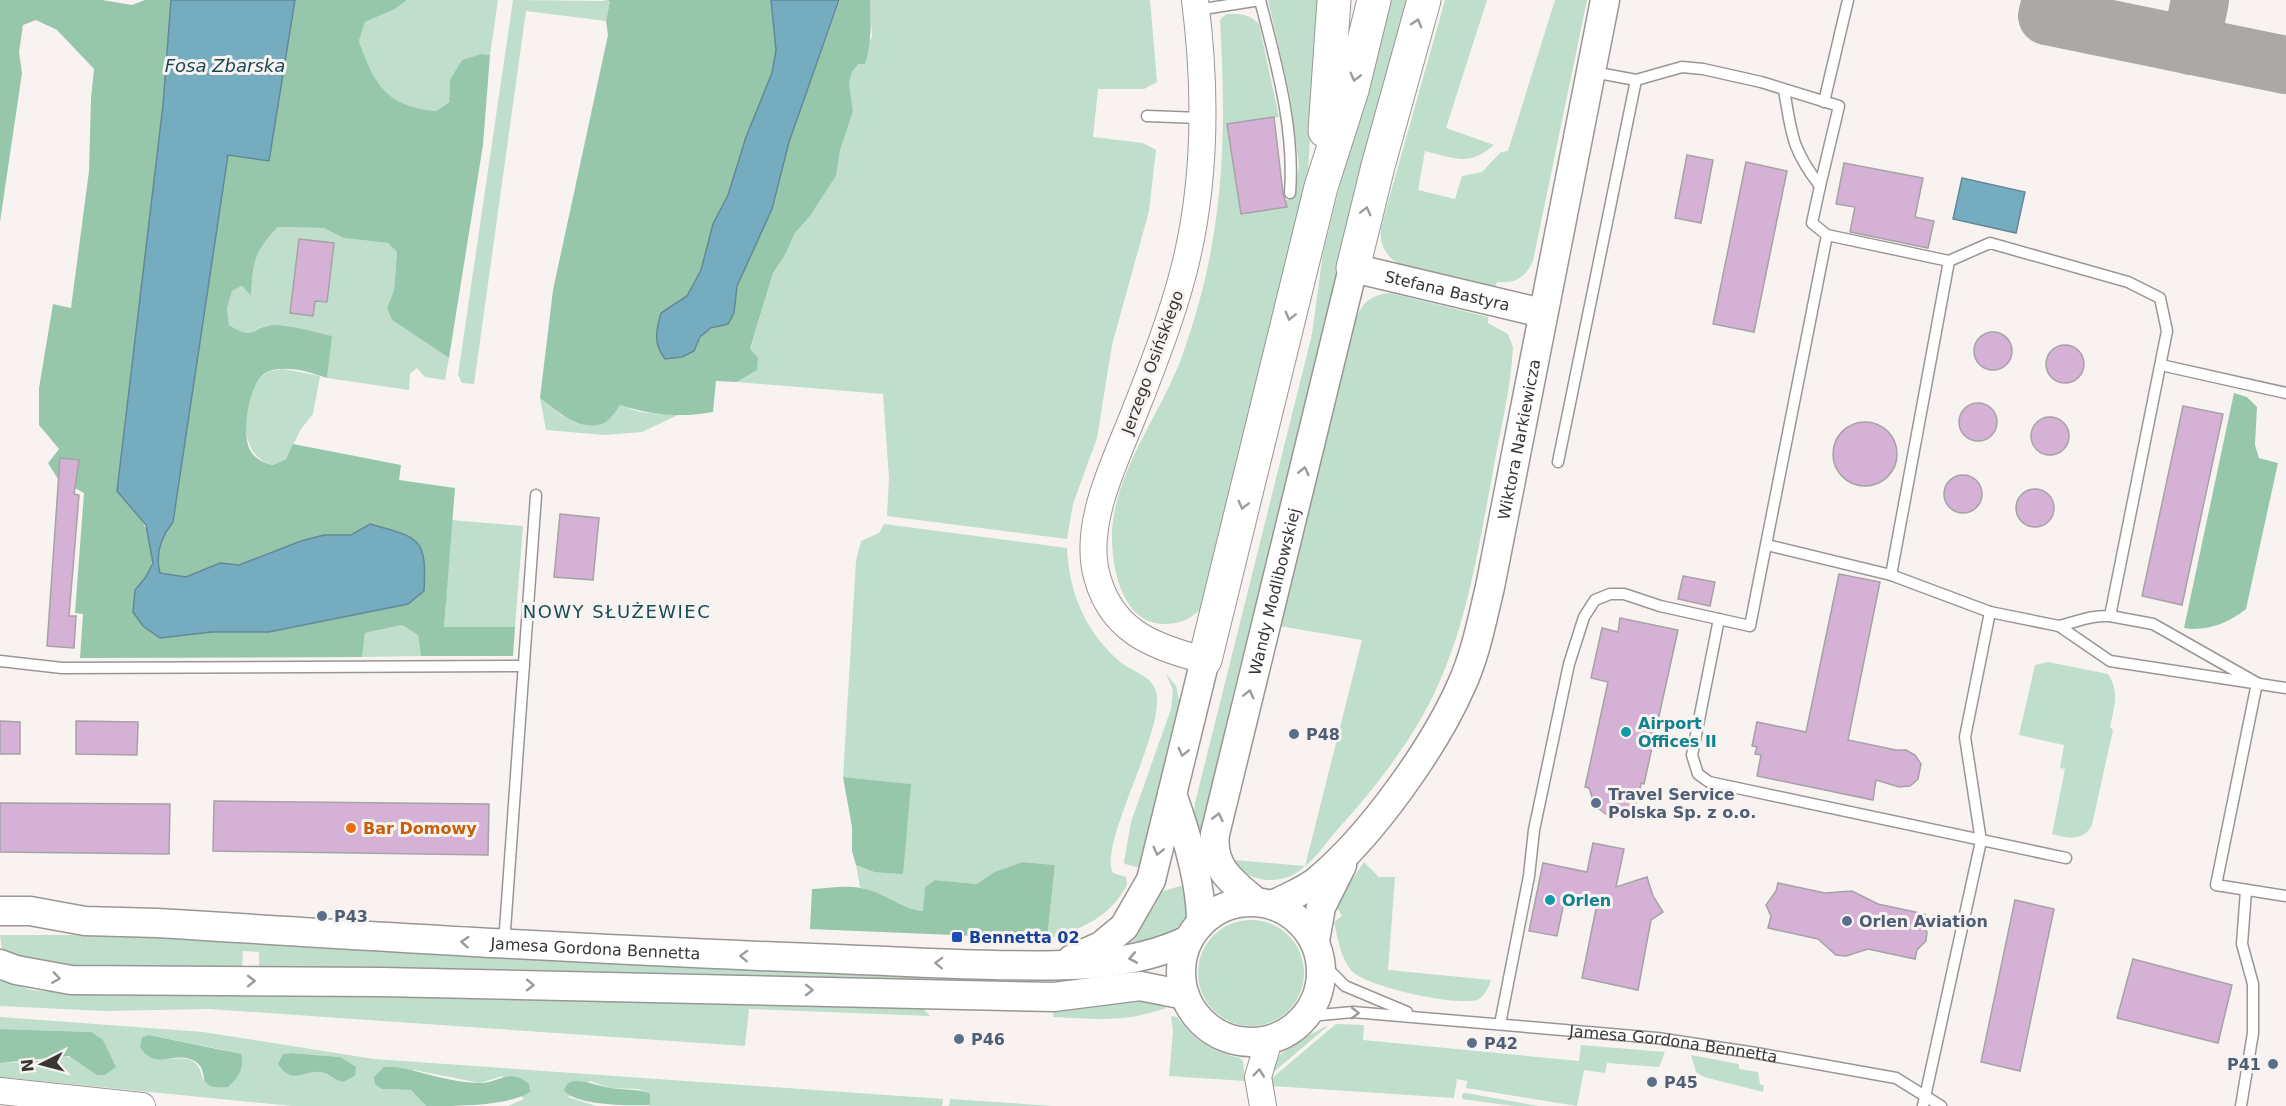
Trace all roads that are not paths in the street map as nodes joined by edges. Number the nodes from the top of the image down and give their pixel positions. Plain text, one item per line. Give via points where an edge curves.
1 (1260, 0) edge
2 (1334, 0) edge
3 (1374, 0) edge
4 (1424, 0) edge
5 (1605, 0) edge
6 (1848, 0) edge
7 (1196, 5) edge
8 (1591, 72) junction
9 (1636, 80) junction
10 (1784, 90) junction
11 (1824, 102) junction
12 (1147, 116) dead end
13 (1201, 118) junction
14 (1820, 186) junction
15 (1306, 190) junction
16 (1827, 235) junction
17 (1949, 261) junction
18 (1353, 268) junction
19 (1542, 313) junction
20 (2161, 365) junction
21 (2286, 393) edge
22 (1558, 462) dead end
23 (536, 495) dead end
24 (1767, 545) junction
25 (1891, 575) junction
26 (1990, 612) junction
27 (2110, 616) junction
28 (1719, 619) junction
29 (2059, 626) junction
30 (1205, 660) junction
31 (0, 661) edge
32 (524, 666) junction
33 (2256, 683) junction
34 (2286, 688) edge
35 (1172, 794) junction
36 (1981, 841) junction
37 (1352, 848) junction
38 (2066, 858) dead end
39 (2246, 891) junction
40 (2286, 896) edge
41 (1264, 903) junction
42 (0, 911) edge
43 (1195, 931) junction
44 (504, 944) junction
45 (1318, 951) junction
46 (0, 964) edge
47 (1052, 966) junction
48 (1185, 995) junction
49 (1415, 1016) junction
50 (1299, 1024) junction
51 (1500, 1024) junction
52 (1269, 1040) junction
53 (0, 1091) edge
54 (1924, 1100) edge
55 (142, 1106) edge
56 (1263, 1106) edge
57 (1941, 1106) edge
58 (2241, 1106) edge

1 - 7 lane
1 - 15 lane via 1284,97 1292,166
2 - 15 highway
3 -> 15 highway via 1352,90
18 -> 4 highway
5 - 8 main road, Wiktora Narkiewicza
6 - 11 lane
7 - 13 street, Jerzego Osińskiego
8 - 9 lane
8 - 19 main road, Wiktora Narkiewicza
9 - 10 lane via 1682,67 1714,71
9 - 22 lane
10 - 11 lane
10 - 14 lane via 1793,145
11 - 14 lane via 1839,106
12 - 13 lane
13 - 30 street, Jerzego Osińskiego via 1196,201 1180,285 1106,488 1094,555 1100,585 1126,626 1153,643
14 - 16 lane via 1812,223
15 -> 30 highway
16 - 17 lane
16 - 24 lane
17 - 20 lane via 1990,243 2128,282 2160,298 2167,332
17 - 25 lane
18 - 19 main road, Stefana Bastyra
41 -> 18 main road, Wandy Modlibowskiej via 1221,870 1214,851 1215,834
19 - 37 main road, Wiktora Narkiewicza via 1490,588 1469,666 1435,734
20 - 21 lane
20 - 27 lane
23 - 32 lane
24 - 25 lane
24 - 28 lane via 1749,626
25 - 26 lane
26 - 29 lane
26 - 36 lane via 1965,737
27 - 29 lane via 2086,616
27 - 33 lane via 2153,624
28 - 36 lane via 1692,755 1698,774 1709,782
28 - 51 lane via 1610,594 1595,600 1584,617 1569,664 1534,830 1529,876
29 - 33 lane via 2110,661
30 -> 35 main road
31 - 32 lane via 62,668
32 - 44 lane
33 - 34 lane
33 - 39 lane via 2216,885
35 - 43 main road via 1185,831 1201,905
35 -> 47 main road via 1151,880 1124,927 1101,946
36 - 38 lane
36 - 54 lane
37 - 41 main road, Wiktora Narkiewicza via 1317,881
37 - 45 main road, Wiktora Narkiewicza via 1321,907
39 - 40 lane
39 - 58 lane via 2242,944 2253,984 2253,1033
41 - 43 main road via 1225,906
41 - 45 main road via 1292,914
44 -> 42 main road, Jamesa Gordona Bennetta via 85,921
43 -> 47 main road, Jamesa Gordona Bennetta via 1162,953 1104,963
43 - 48 main road via 1181,971
47 -> 44 main road, Jamesa Gordona Bennetta
45 - 49 lane, Jamesa Gordona Bennetta via 1345,986
45 - 50 main road via 1318,994
46 -> 48 main road, Jamesa Gordona Bennetta via 72,980 393,982 1054,997 1140,986
48 - 52 main road via 1200,1021 1217,1034 1237,1041
50 -> 49 lane, Jamesa Gordona Bennetta via 1335,1012
49 - 51 lane, Jamesa Gordona Bennetta
50 - 52 main road
51 - 54 lane, Jamesa Gordona Bennetta via 1657,1038 1896,1078
56 -> 52 street via 1258,1077
53 - 55 street
54 - 57 lane, Jamesa Gordona Bennetta

